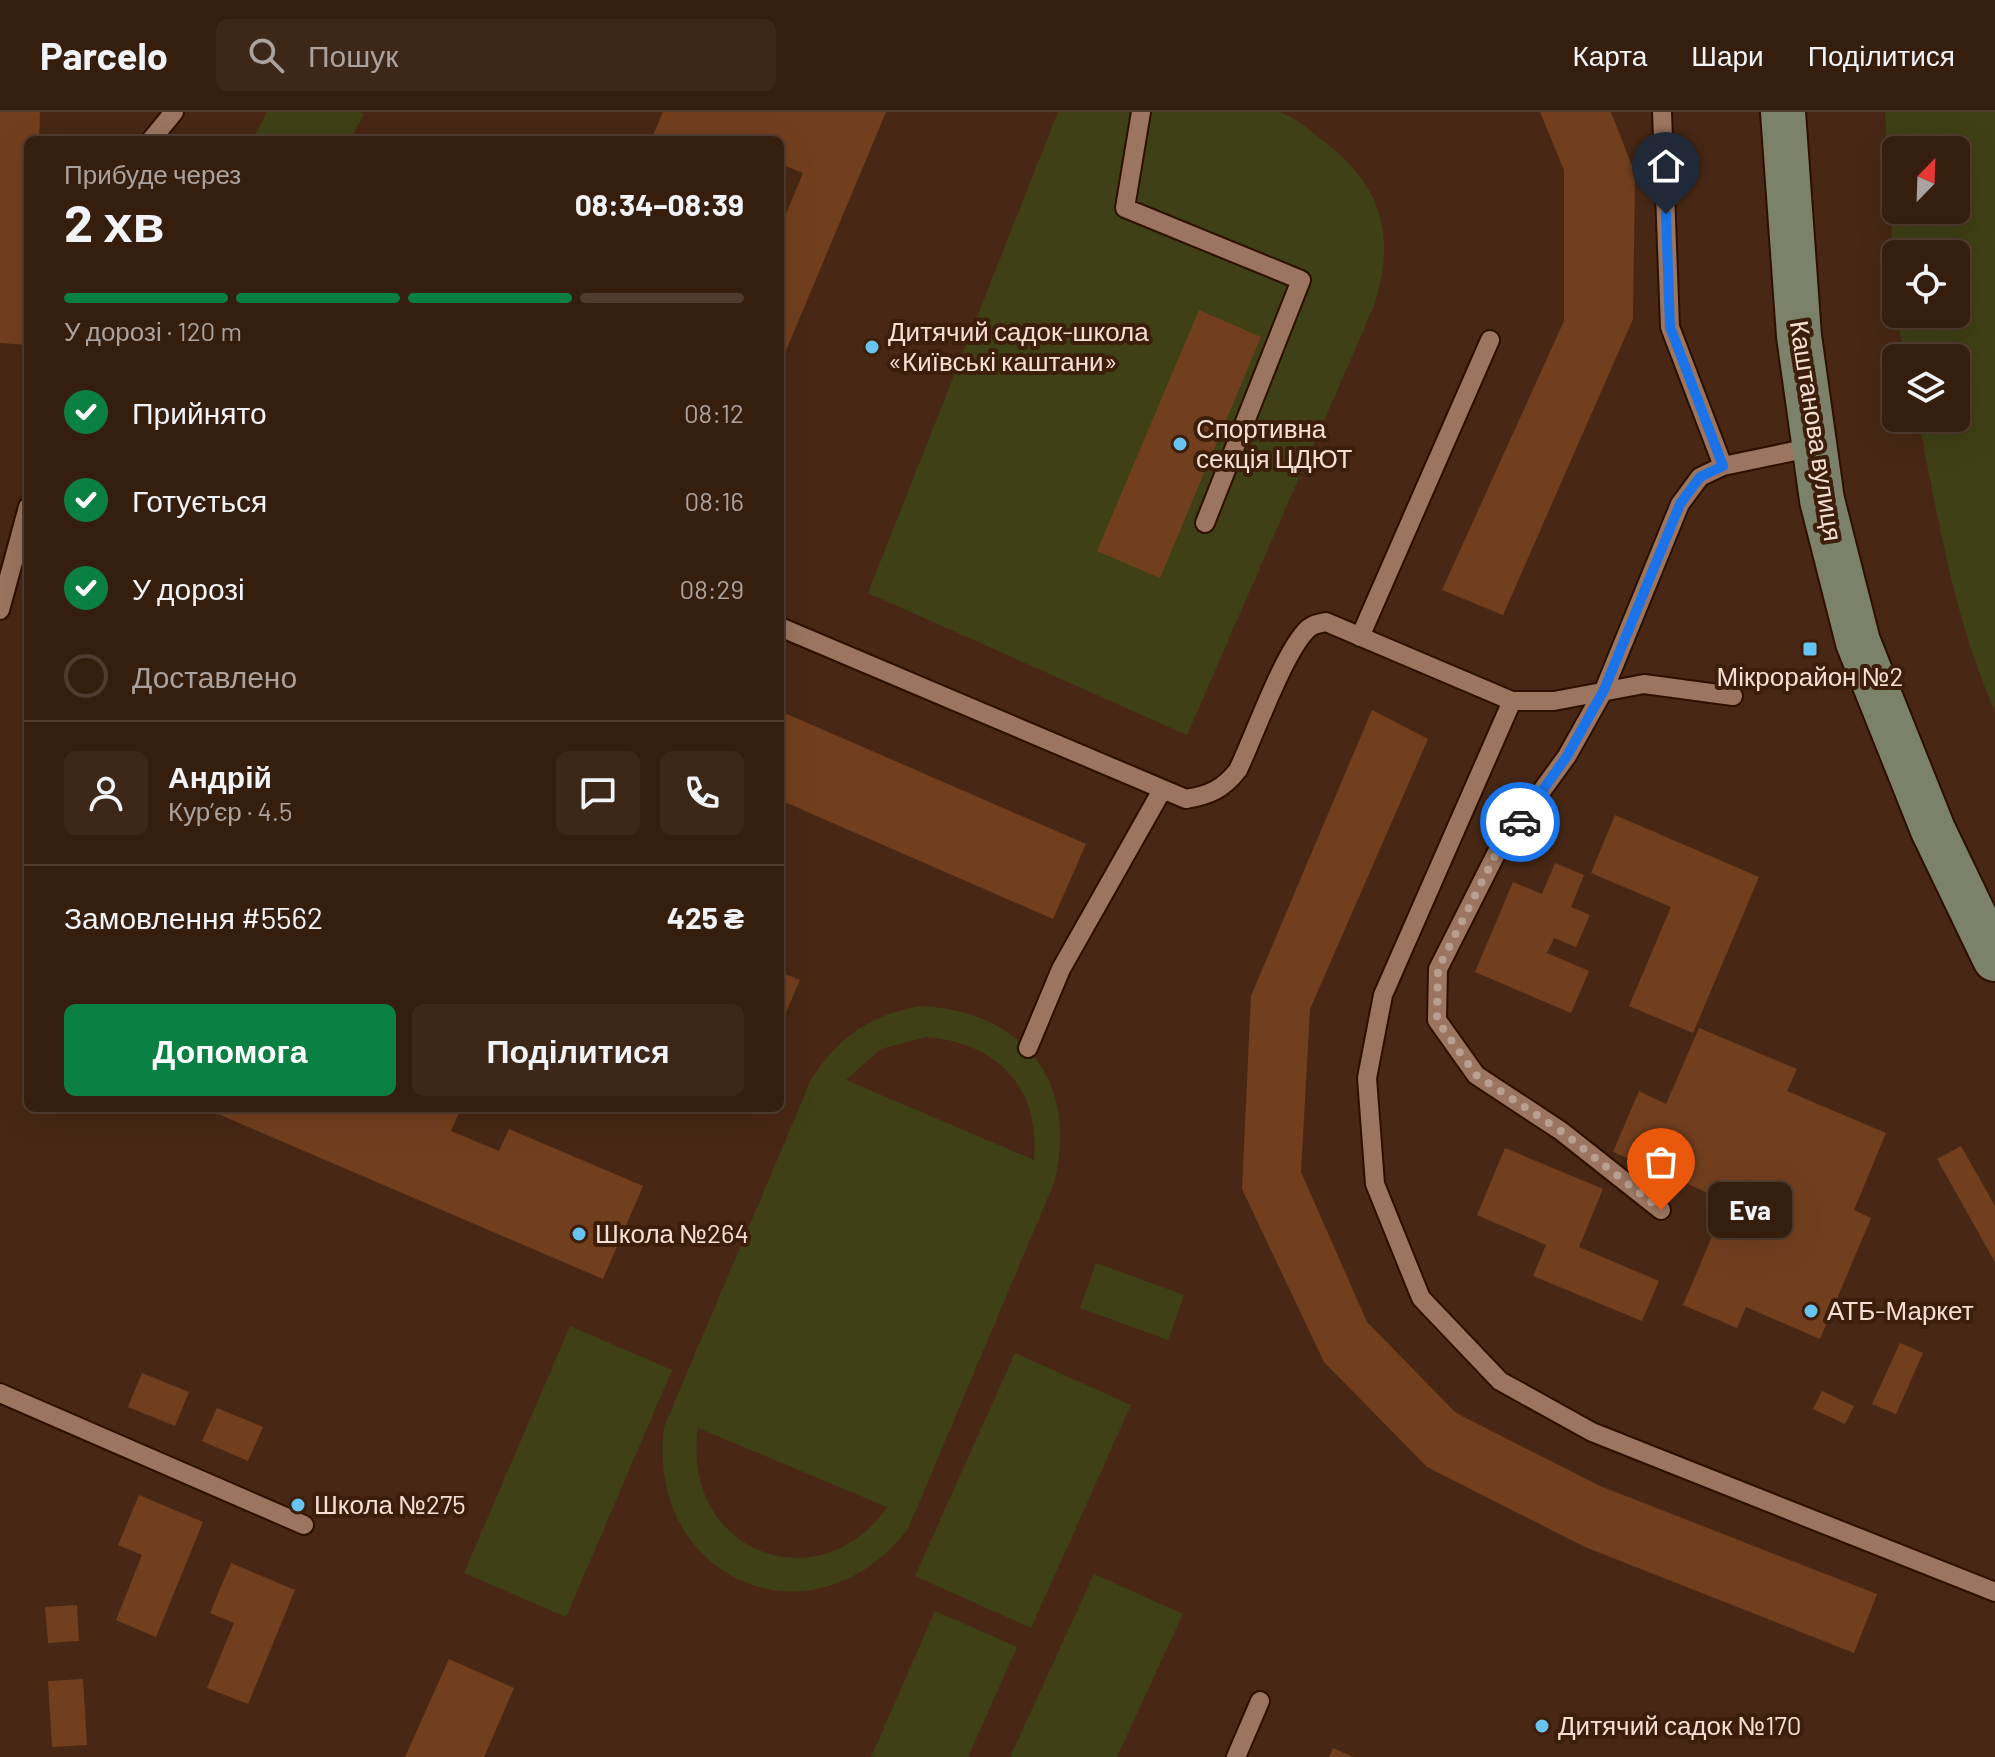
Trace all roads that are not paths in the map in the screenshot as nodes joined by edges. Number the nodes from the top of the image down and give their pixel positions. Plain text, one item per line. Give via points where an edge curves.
1 (174, 112) edge
2 (1141, 112) edge
3 (1662, 112) edge
4 (1783, 112) edge
5 (154, 136) edge
6 (1490, 340) dead end
7 (1814, 447) junction
8 (1723, 466) junction
9 (24, 522) edge
10 (1205, 523) dead end
11 (0, 610) edge
12 (784, 629) edge
13 (1360, 637) junction
14 (1604, 690) junction
15 (1733, 696) dead end
16 (1512, 701) junction
17 (1161, 792) junction
18 (1995, 959) edge
19 (1028, 1048) dead end
20 (1661, 1210) dead end
21 (0, 1393) edge
22 (304, 1525) dead end
23 (1995, 1592) edge
24 (1260, 1701) dead end
25 (1236, 1757) edge

1 - 5 lane
2 - 10 lane via 1125,208 1301,280
3 - 8 lane via 1670,327
4 - 7 street, Каштанова вулиця via 1799,336
6 - 13 lane
7 - 8 lane
7 - 18 street, Каштанова вулиця via 1858,642 1933,830
8 - 14 lane via 1700,477 1680,504
9 - 11 lane
12 - 17 lane
13 - 16 lane
13 - 17 lane via 1326,622 1312,624 1296,645 1238,770 1225,786 1186,799
14 - 15 lane via 1644,684
14 - 16 lane via 1554,701
14 - 20 lane via 1567,756 1496,854 1438,969 1437,1020 1476,1075 1561,1131
16 - 23 lane via 1383,995 1367,1078 1375,1184 1421,1298 1500,1381 1592,1432
17 - 19 lane via 1061,969
21 - 22 lane
24 - 25 lane

